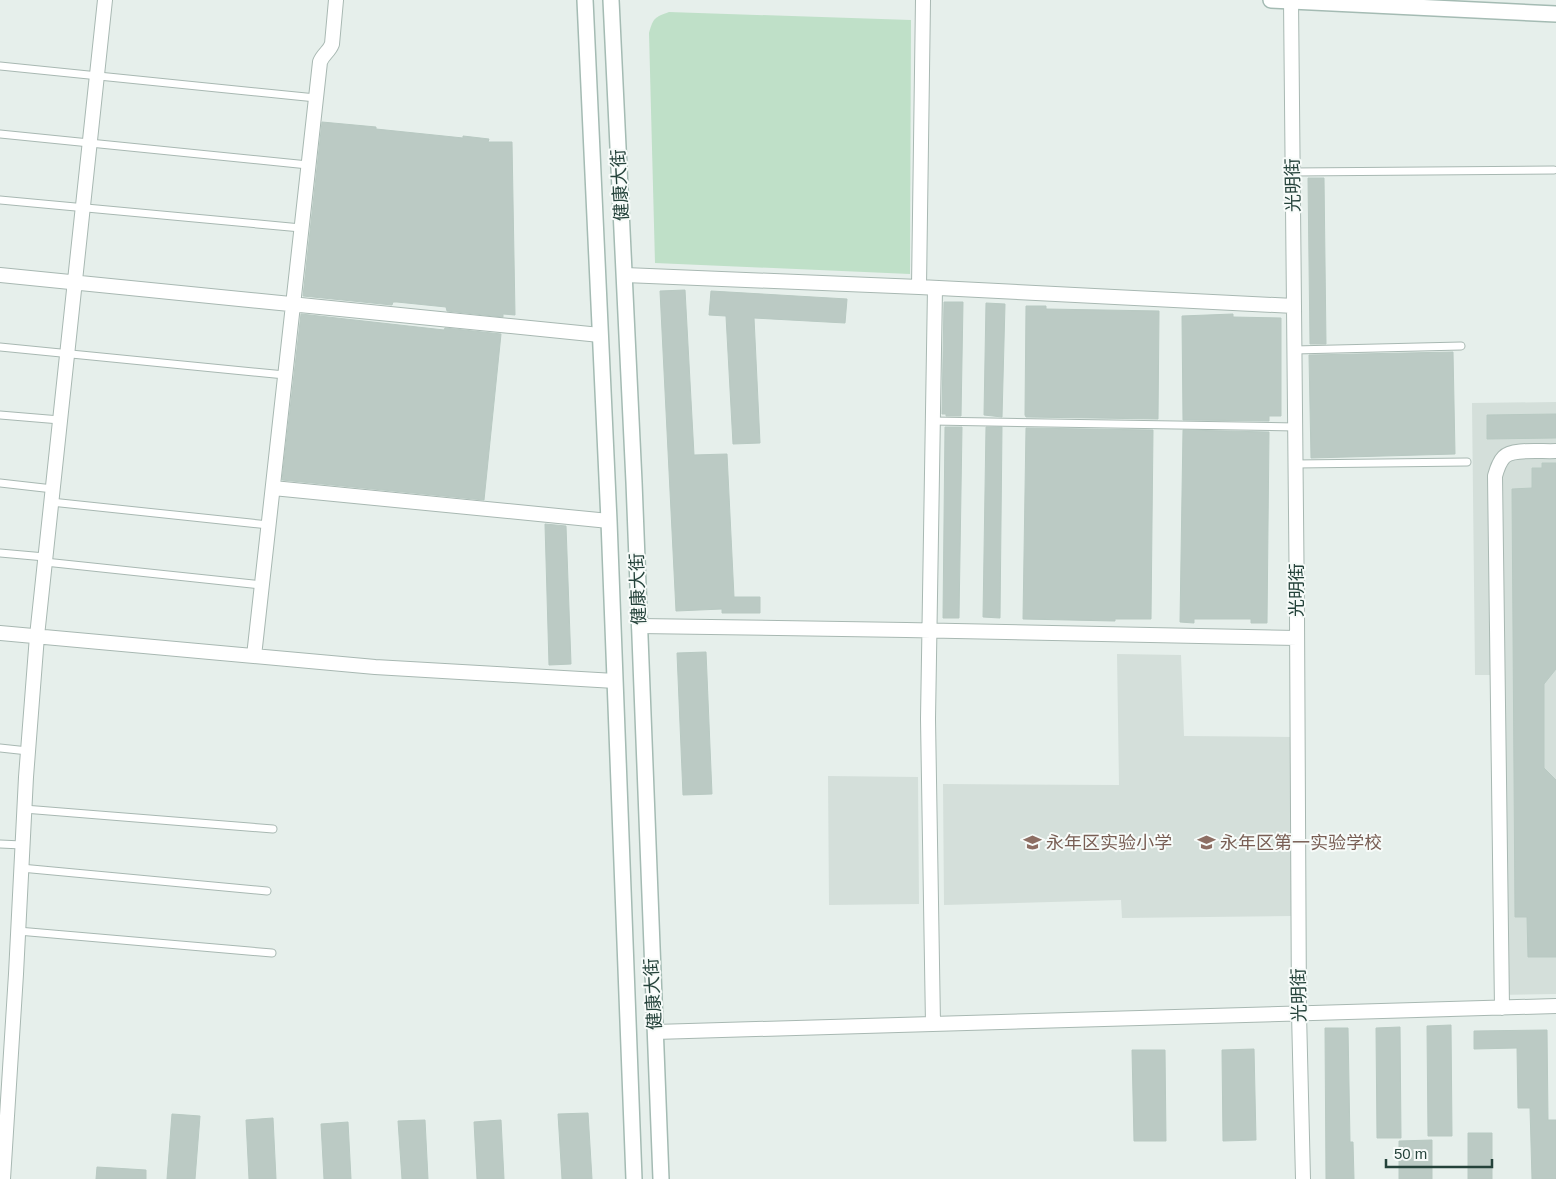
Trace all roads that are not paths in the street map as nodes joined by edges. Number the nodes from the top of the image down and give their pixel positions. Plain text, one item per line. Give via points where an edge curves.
1 (105, 0) edge
2 (336, 0) edge
3 (585, 0) edge
4 (611, 0) edge
5 (924, 0) edge
6 (1271, 0) edge
7 (1291, 0) edge
8 (1556, 14) edge
9 (0, 66) edge
10 (97, 76) junction
11 (316, 98) junction
12 (0, 134) edge
13 (90, 143) junction
14 (308, 166) junction
15 (1554, 170) dead end
16 (1293, 172) junction
17 (0, 200) edge
18 (83, 208) junction
19 (301, 228) junction
20 (0, 275) edge
21 (625, 275) junction
22 (75, 282) junction
23 (920, 287) junction
24 (935, 288) junction
25 (293, 304) junction
26 (1294, 306) junction
27 (600, 335) junction
28 (1461, 346) dead end
29 (0, 347) edge
30 (1294, 350) junction
31 (67, 354) junction
32 (285, 376) junction
33 (0, 415) edge
34 (60, 420) junction
35 (933, 421) junction
36 (1295, 428) junction
37 (1556, 452) edge
38 (1467, 462) dead end
39 (1296, 464) junction
40 (0, 484) edge
41 (273, 488) junction
42 (52, 496) junction
43 (609, 521) junction
44 (269, 525) junction
45 (0, 553) edge
46 (45, 560) junction
47 (262, 585) junction
48 (639, 626) junction
49 (931, 630) junction
50 (0, 633) edge
51 (37, 636) junction
52 (1297, 638) junction
53 (254, 656) junction
54 (615, 681) junction
55 (0, 748) edge
56 (28, 751) junction
57 (24, 809) junction
58 (273, 829) dead end
59 (0, 844) edge
60 (22, 845) junction
61 (21, 868) junction
62 (267, 891) dead end
63 (18, 931) junction
64 (272, 953) dead end
65 (1556, 1006) edge
66 (1502, 1008) junction
67 (1299, 1013) junction
68 (933, 1024) junction
69 (655, 1032) junction
70 (4, 1112) edge
71 (3, 1179) edge
72 (634, 1179) edge
73 (662, 1179) edge
74 (1302, 1179) edge

1 - 10 street
2 - 11 street via 332,44 330,50 322,55
3 - 27 main road, 健康大街
4 - 21 main road, 健康大街
5 - 23 street
6 - 7 main road
7 - 8 main road
7 - 16 street, 光明街
9 - 10 lane
10 - 11 lane
10 - 13 street
11 - 14 street
12 - 13 lane
13 - 14 lane
13 - 18 street
14 - 19 street
15 - 16 lane
16 - 26 street, 光明街
17 - 18 lane
18 - 19 lane
18 - 22 street
19 - 25 street
20 - 22 street
21 - 23 street
21 - 48 main road, 健康大街
22 - 25 street
22 - 31 street
23 - 24 street
24 - 26 street
24 - 35 street
25 - 27 street
25 - 32 street
26 - 30 street, 光明街
27 - 43 main road, 健康大街
28 - 30 lane
29 - 31 lane
30 - 36 street, 光明街
31 - 32 lane
31 - 34 street
32 - 41 street
33 - 34 lane
34 - 42 street
35 - 36 lane
35 - 49 street
36 - 39 street, 光明街
37 - 66 street via 1513,452 1499,464 1495,476
38 - 39 lane
39 - 52 street, 光明街
40 - 42 lane
41 - 43 street
41 - 44 street
42 - 44 lane
42 - 46 street
43 - 54 main road, 健康大街
44 - 47 street
45 - 46 lane
46 - 47 lane
46 - 51 street
47 - 53 street
48 - 49 street
48 - 69 main road, 健康大街
49 - 52 street
49 - 68 street via 928,719
50 - 51 street
51 - 53 street
51 - 56 street
52 - 67 street, 光明街
53 - 54 street via 375,667
54 - 72 main road, 健康大街
55 - 56 lane
56 - 57 street
57 - 58 lane
57 - 60 street
59 - 60 lane
60 - 61 street
61 - 62 lane
61 - 63 street
63 - 64 lane
63 - 70 street
65 - 66 street
66 - 67 street
67 - 68 street
67 - 74 street, 光明街
68 - 69 street
69 - 73 main road, 健康大街
70 - 71 street

